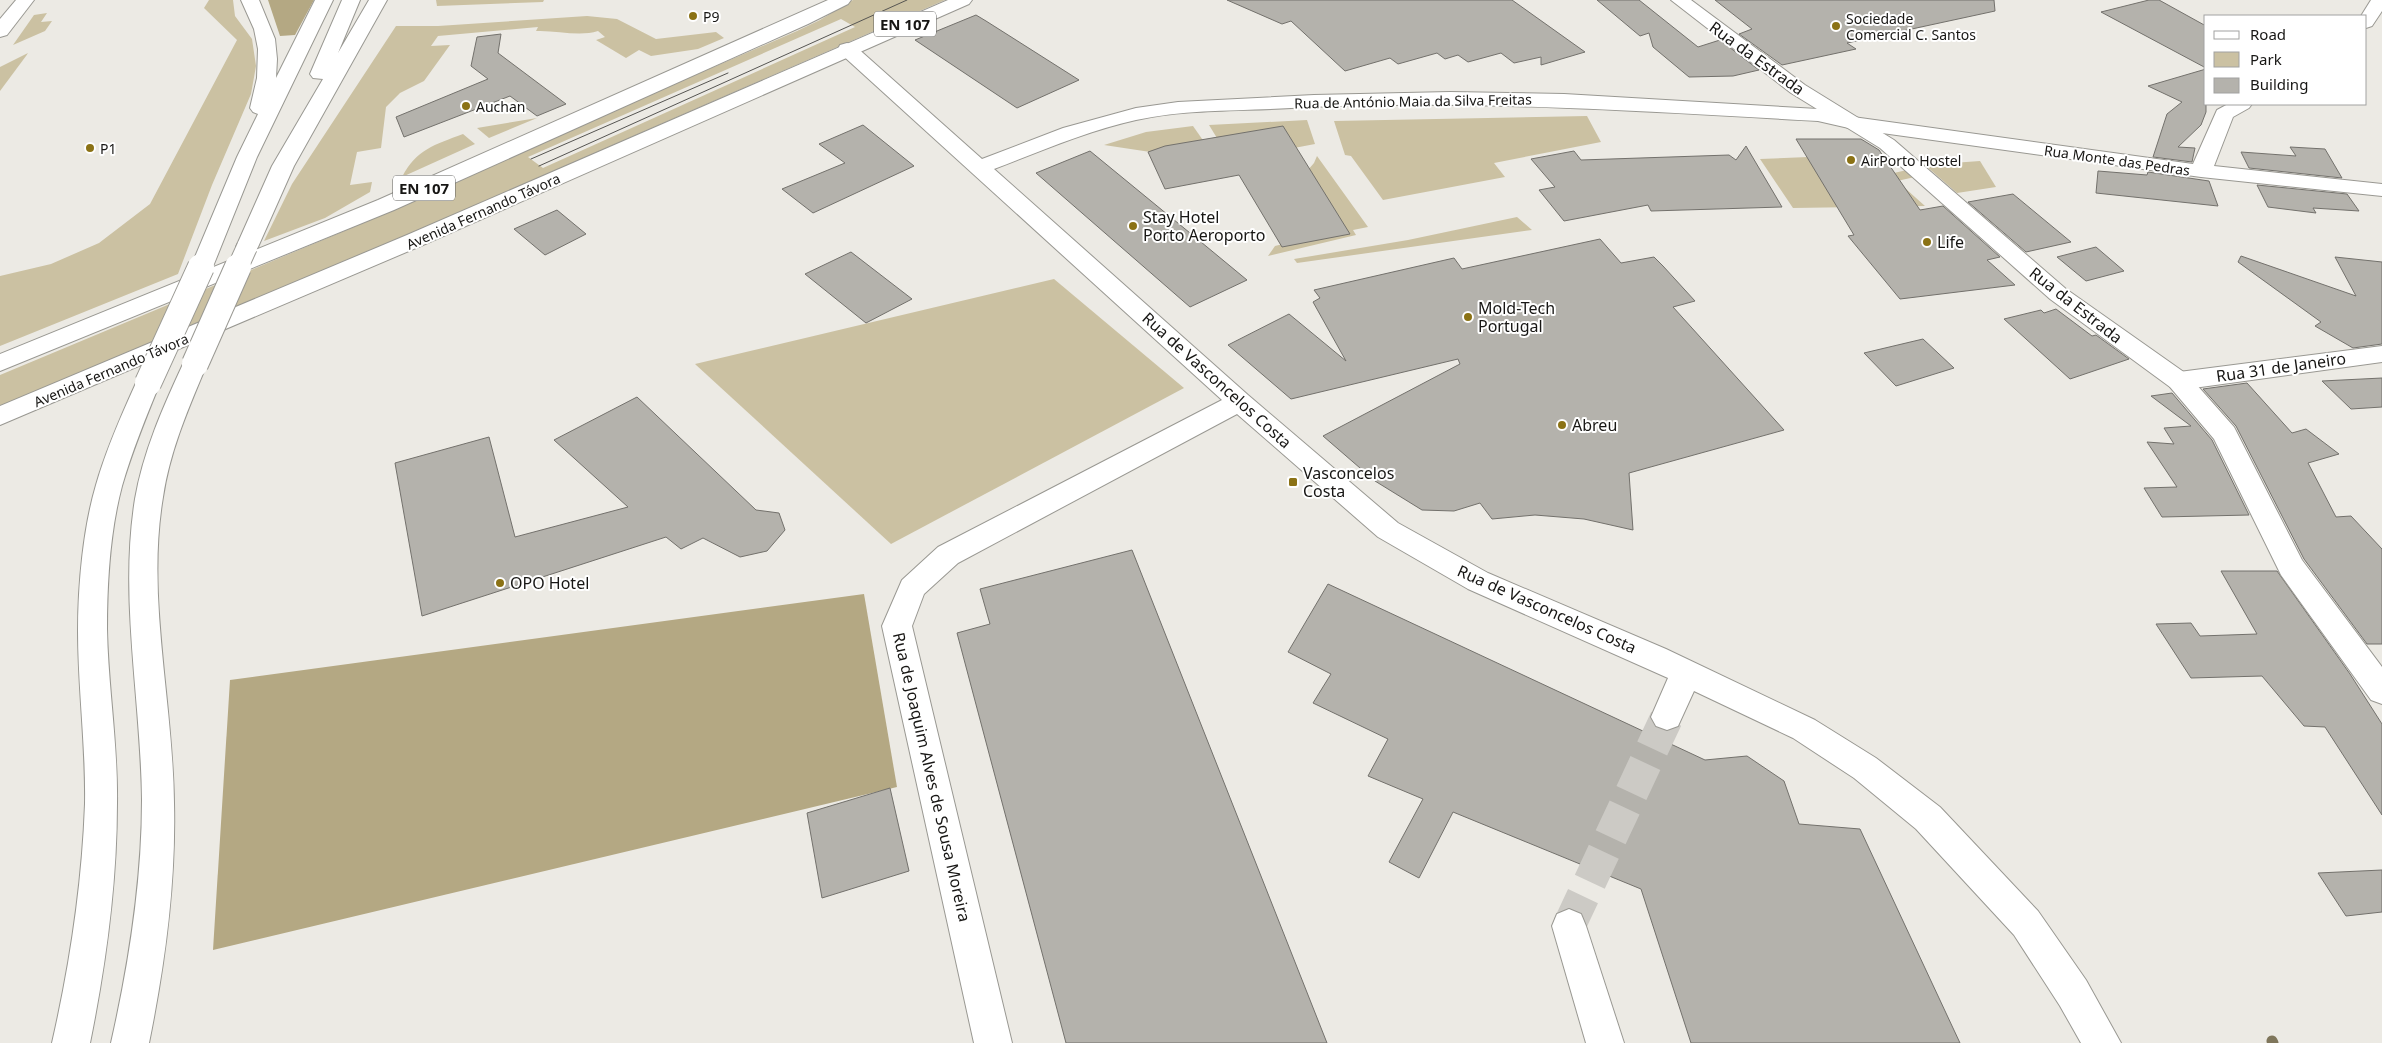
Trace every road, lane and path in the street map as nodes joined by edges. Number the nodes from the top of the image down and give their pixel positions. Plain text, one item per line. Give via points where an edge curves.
1 (24, 0) edge
2 (250, 0) edge
3 (324, 0) edge
4 (351, 0) edge
5 (842, 0) edge
6 (963, 0) edge
7 (1680, 0) edge
8 (2380, 0) edge
9 (386, 4) edge
10 (2367, 20) edge
11 (0, 31) edge
12 (847, 49) junction
13 (2240, 105) edge
14 (1853, 123) junction
15 (302, 133) junction
16 (247, 158) junction
17 (981, 167) junction
18 (2202, 171) junction
19 (2382, 190) edge
20 (2382, 354) edge
21 (0, 363) edge
22 (2179, 381) junction
23 (1239, 401) junction
24 (0, 416) edge
25 (1686, 673) junction
26 (2382, 691) edge
27 (1666, 717) tunnel mouth
28 (1569, 926) tunnel mouth
29 (71, 1043) edge
30 (130, 1043) edge
31 (993, 1043) edge
32 (1605, 1043) edge
33 (2102, 1043) edge

1 - 11 main road
2 - 16 main road via 268,51 268,69
3 - 16 main road
4 - 15 main road via 324,64
5 - 21 main road, EN 107 via 386,205
6 - 12 main road, Avenida Fernando Távora / EN 107
7 - 14 main road, Rua da Estrada via 1798,89
8 - 10 main road
9 - 15 main road via 367,49
12 - 17 main road, Rua de Vasconcelos Costa
12 - 24 main road, Avenida Fernando Távora / EN 107 via 273,302
13 - 18 main road via 2224,114
14 - 17 main road, Rua de António Maia da Silva Freitas via 1818,115 1564,100 1314,101 1178,108 1136,114 1070,132
14 - 18 main road, Rua Monte das Pedras
14 - 22 main road, Rua da Estrada via 1887,144 2058,294
15 - 30 main road, bridge via 274,184 195,364 153,478 143,566 158,825 155,890
16 - 29 main road, bridge via 126,434 102,522 93,610 101,768 100,827 88,962
17 - 23 main road, Rua de Vasconcelos Costa
18 - 19 main road, Rua Monte das Pedras
20 - 22 main road, Rua 31 de Janeiro
22 - 26 main road, Rua da Estrada via 2226,434 2290,567
23 - 25 main road, Rua de Vasconcelos Costa via 1388,530 1478,581
23 - 31 main road, Rua de Joaquim Alves de Sousa Moreira via 948,555 912,588 897,626
25 - 27 main road
25 - 33 main road, Rua de Vasconcelos Costa via 1804,729 1866,768 1928,818 2026,923
28 - 32 main road

